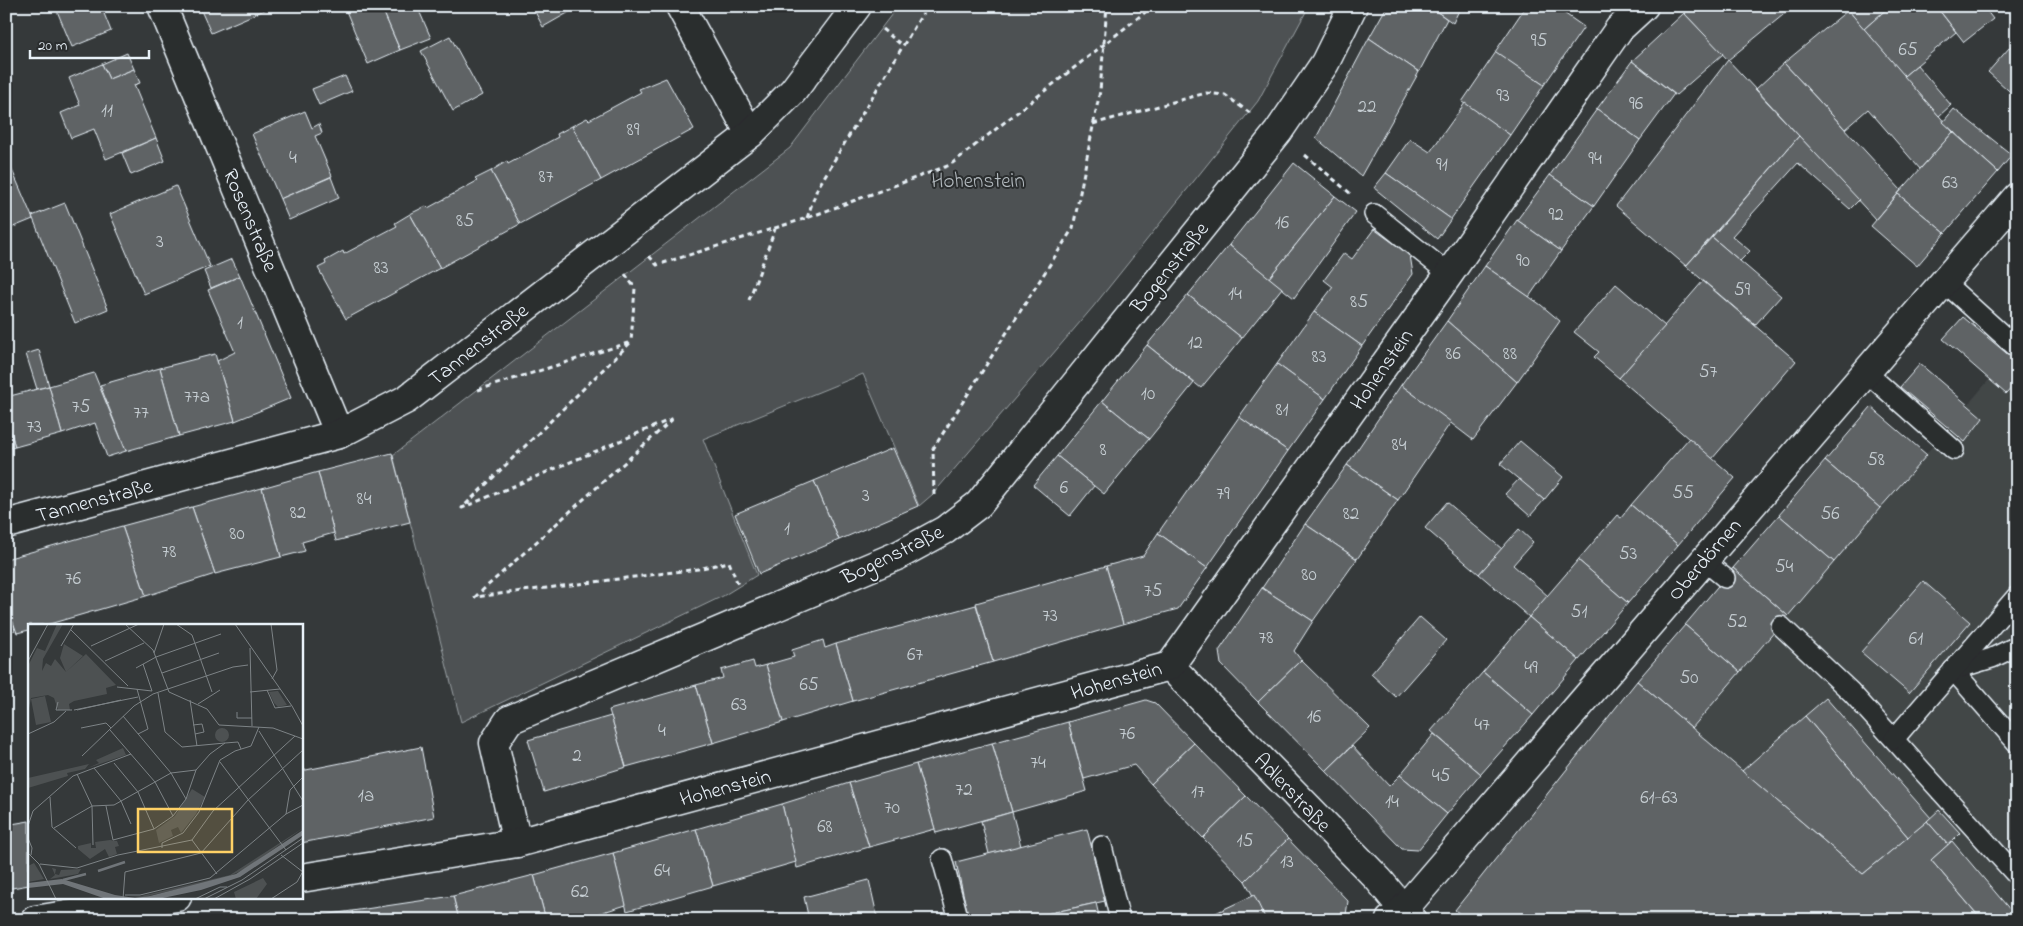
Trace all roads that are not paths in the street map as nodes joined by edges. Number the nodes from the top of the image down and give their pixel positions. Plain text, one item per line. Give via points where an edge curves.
1 (162, 6) edge
2 (680, 6) edge
3 (857, 6) edge
4 (1354, 6) edge
5 (1644, 6) edge
6 (750, 134) junction
7 (2017, 197) edge
8 (1374, 214) road end
9 (1449, 274) junction
10 (1944, 282) junction
11 (2017, 348) edge
12 (1866, 372) junction
13 (339, 434) junction
14 (1954, 450) dead end
15 (6, 524) edge
16 (1703, 560) junction
17 (1725, 578) dead end
18 (2017, 596) edge
19 (1781, 626) dead end
20 (2017, 646) edge
21 (1170, 666) junction
22 (1953, 670) junction
23 (1894, 739) junction
24 (2017, 743) edge
25 (517, 843) junction
26 (1102, 846) dead end
27 (942, 859) dead end
28 (2017, 876) edge
29 (302, 878) edge
30 (171, 898) edge
31 (1402, 916) edge
32 (35, 920) edge
33 (959, 920) edge
34 (1120, 920) edge

1 - 13 street, Rosenstraße
2 - 6 street
3 - 6 street, Tannenstraße via 793,91
4 - 25 street, Bogenstraße via 1325,63 1278,132 979,504 945,530 899,555 508,720 494,743
5 - 9 street, Hohenstein via 1618,29
6 - 13 street, Tannenstraße via 407,399
7 - 10 street, Oberdörnen
8 - 9 lane
9 - 21 street, Hohenstein
10 - 11 lane
10 - 12 street, Oberdörnen
12 - 14 lane
12 - 16 street, Oberdörnen
13 - 15 street, Tannenstraße
16 - 17 lane
16 - 31 street, Oberdörnen
18 - 22 lane
19 - 23 lane via 1845,686
20 - 22 lane
21 - 25 street, Hohenstein
21 - 31 street, Adlerstraße via 1379,880
22 - 23 lane
22 - 24 lane
23 - 28 lane
25 - 29 street, Hohenstein
26 - 34 lane
27 - 33 lane
30 - 32 street

